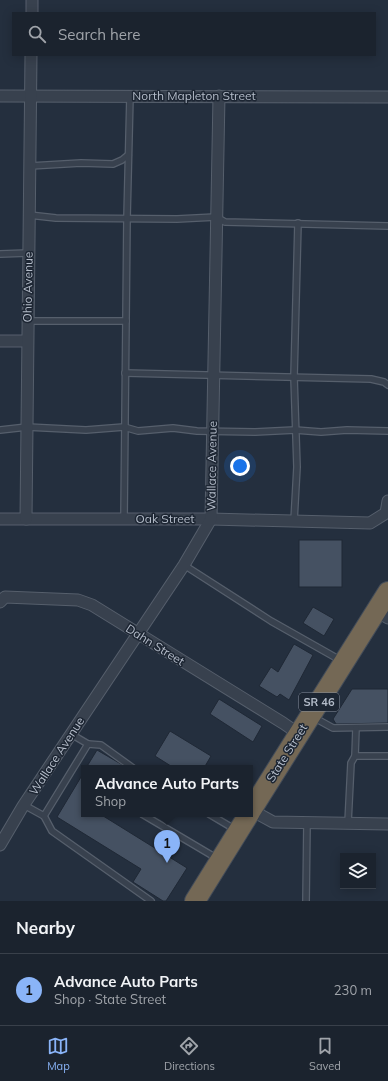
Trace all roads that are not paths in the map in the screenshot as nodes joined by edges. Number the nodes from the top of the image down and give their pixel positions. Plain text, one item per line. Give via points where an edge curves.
1 (32, 0) edge
2 (32, 12) edge
3 (31, 56) edge
4 (0, 96) edge
5 (30, 96) junction
6 (130, 96) junction
7 (219, 96) junction
8 (388, 97) edge
9 (128, 156) junction
10 (29, 166) junction
11 (29, 215) junction
12 (216, 217) junction
13 (127, 218) junction
14 (298, 223) junction
15 (388, 226) edge
16 (28, 253) junction
17 (0, 254) edge
18 (27, 321) junction
19 (126, 321) junction
20 (0, 341) edge
21 (27, 341) junction
22 (125, 373) junction
23 (213, 375) junction
24 (294, 377) junction
25 (388, 385) edge
26 (26, 427) junction
27 (124, 427) junction
28 (0, 430) edge
29 (295, 430) junction
30 (212, 431) junction
31 (388, 431) edge
32 (388, 501) edge
33 (0, 518) edge
34 (26, 519) junction
35 (124, 519) junction
36 (210, 519) junction
37 (294, 521) junction
38 (184, 565) junction
39 (388, 592) edge
40 (0, 602) edge
41 (382, 614) edge
42 (138, 634) junction
43 (344, 662) junction
44 (311, 716) junction
45 (388, 727) edge
46 (356, 728) junction
47 (71, 734) junction
48 (299, 734) junction
49 (88, 744) junction
50 (355, 756) junction
51 (388, 756) edge
52 (129, 765) edge
53 (24, 805) junction
54 (253, 807) edge
55 (253, 813) edge
56 (44, 816) junction
57 (147, 817) edge
58 (214, 817) edge
59 (247, 817) edge
60 (307, 823) junction
61 (348, 823) junction
62 (388, 824) edge
63 (238, 831) junction
64 (0, 845) edge
65 (220, 860) junction
66 (151, 901) edge
67 (195, 901) edge
68 (306, 901) edge

1 - 2 street
3 - 5 street, Ohio Avenue
4 - 5 street, North Mapleton Street
5 - 6 street, North Mapleton Street
5 - 10 street, Ohio Avenue
6 - 7 street, North Mapleton Street
6 - 9 lane
7 - 8 street, North Mapleton Street
7 - 12 street, Wallace Avenue
9 - 10 lane via 113,164
9 - 13 lane
10 - 11 street, Ohio Avenue
11 - 13 lane via 56,218
11 - 16 street, Ohio Avenue
12 - 13 lane
12 - 14 lane via 225,222
12 - 23 street, Wallace Avenue
13 - 19 lane
14 - 15 lane
14 - 24 lane
16 - 17 lane
16 - 18 street, Ohio Avenue
18 - 19 lane
18 - 21 street, Ohio Avenue
19 - 22 lane
20 - 21 street
21 - 26 street, Ohio Avenue
22 - 23 lane
22 - 27 lane
23 - 24 lane
23 - 30 street, Wallace Avenue
24 - 25 lane via 371,379
24 - 29 lane
26 - 27 lane via 86,430
26 - 28 lane
26 - 34 street, Ohio Avenue
27 - 30 lane via 138,431 173,428
27 - 35 lane
29 - 30 lane
29 - 31 lane
29 - 37 lane via 297,467
30 - 36 street, Wallace Avenue
32 - 37 street, Oak Street via 386,513 370,523
33 - 34 street, Oak Street
34 - 35 street, Oak Street
35 - 36 street, Oak Street
36 - 37 street, Oak Street
36 - 38 street, Wallace Avenue
38 - 42 street, Wallace Avenue
38 - 43 lane via 271,621
39 - 41 highway, State Street / SR 46
40 - 42 street, Dahn Street via 4,597 78,600 92,605
41 - 43 highway, State Street / SR 46
42 - 47 street, Wallace Avenue
42 - 48 street, Dahn Street
43 - 44 highway, State Street / SR 46
44 - 46 lane via 333,728
44 - 48 highway, State Street / SR 46
45 - 46 lane
46 - 50 lane
47 - 49 lane
47 - 53 street, Wallace Avenue
48 - 54 highway, State Street / SR 46
49 - 52 lane via 101,745
49 - 56 lane
50 - 51 lane
50 - 61 lane via 351,763
53 - 56 lane
53 - 64 street, Wallace Avenue
55 - 60 street via 273,822
56 - 66 lane via 52,831
57 - 65 lane
58 - 63 lane
59 - 63 highway, State Street / SR 46
60 - 61 street
60 - 68 lane
61 - 62 street
63 - 65 highway, State Street / SR 46
65 - 67 highway, State Street / SR 46

